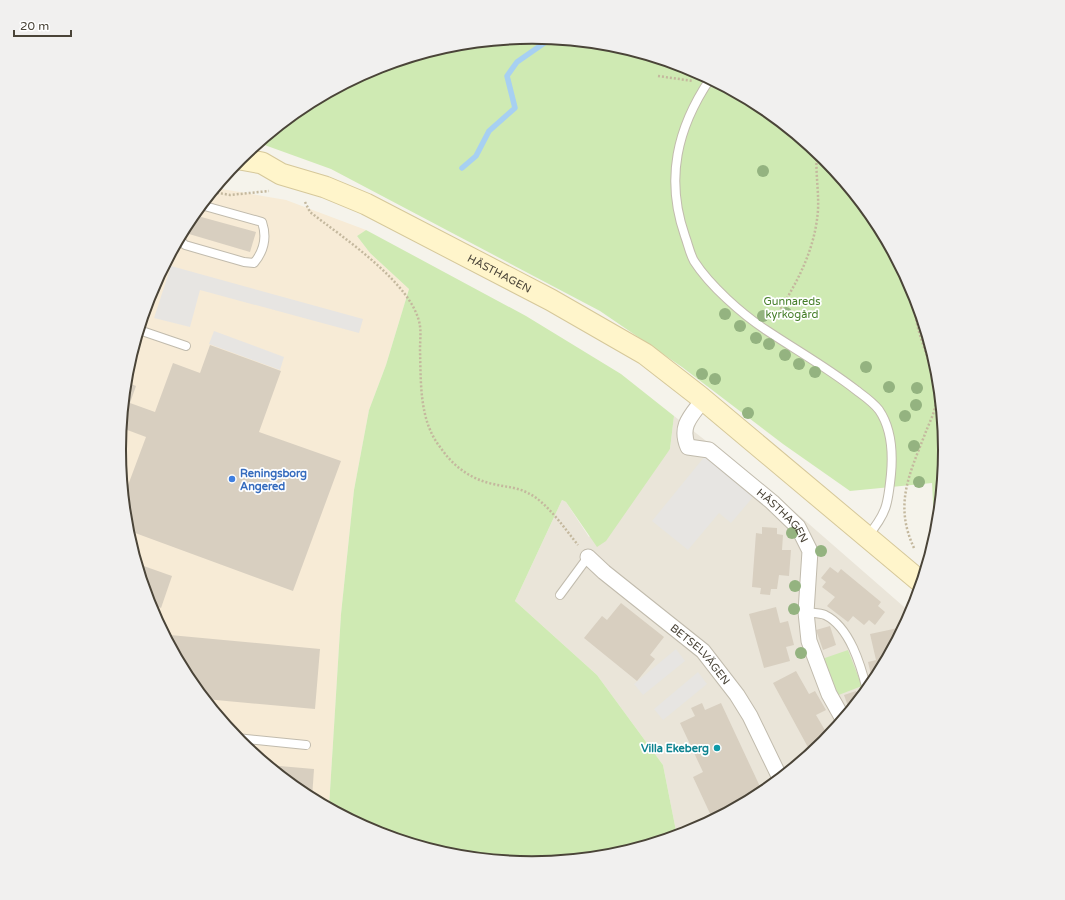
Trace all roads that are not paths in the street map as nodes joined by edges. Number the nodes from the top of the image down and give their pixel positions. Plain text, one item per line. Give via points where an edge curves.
1 (707, 84) edge
2 (248, 160) edge
3 (237, 171) edge
4 (279, 182) junction
5 (207, 207) edge
6 (184, 243) edge
7 (144, 331) edge
8 (186, 346) dead end
9 (703, 400) junction
10 (867, 537) junction
11 (588, 557) joint
12 (918, 579) edge
13 (560, 595) dead end
14 (806, 612) junction
15 (865, 683) edge
16 (841, 715) edge
17 (247, 739) edge
18 (306, 745) dead end
19 (778, 774) edge

1 - 10 lane via 685,126 676,156 674,189 693,260 715,287 767,331 840,377 879,410 889,431 892,450 889,493 886,509
2 - 4 street, HÄSTHAGEN via 262,163
3 - 4 street, HÄSTHAGEN via 261,175
4 - 9 street, HÄSTHAGEN via 325,187 366,204 551,300 645,354
5 - 6 lane via 262,222 266,233 261,255 254,263 244,262
7 - 8 lane
9 - 10 street, HÄSTHAGEN
9 - 14 street, HÄSTHAGEN via 685,424 684,438 688,447 709,450 798,527 810,551
10 - 12 street, HÄSTHAGEN
11 - 13 lane
11 - 19 street, BETSELVÄGEN via 704,651 750,716
14 - 15 lane via 825,615 843,630 860,662
14 - 16 street, HÄSTHAGEN via 810,641 829,694
17 - 18 lane

